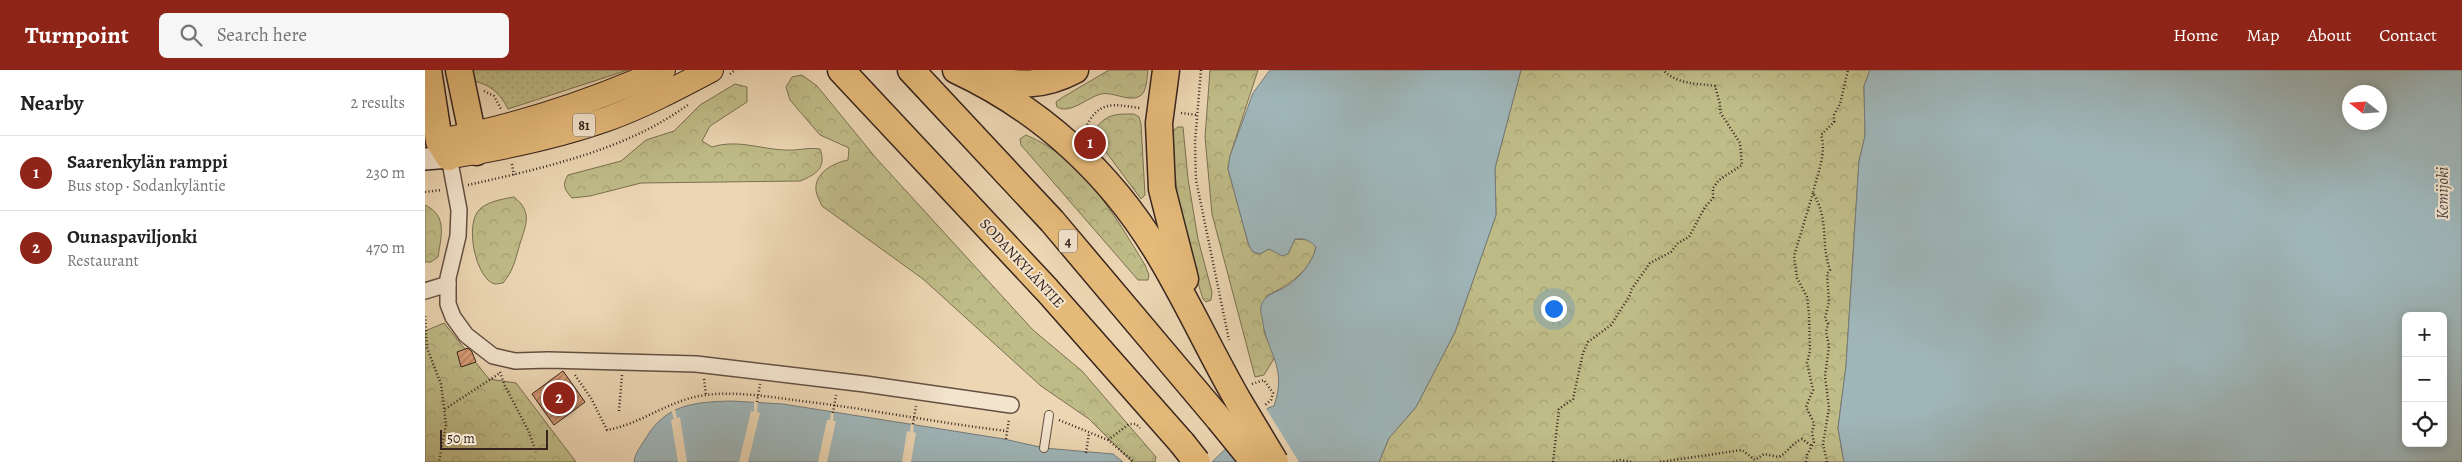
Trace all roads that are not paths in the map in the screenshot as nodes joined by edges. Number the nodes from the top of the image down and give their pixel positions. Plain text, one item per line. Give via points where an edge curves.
1 (428, 70) edge
2 (459, 70) edge
3 (663, 70) edge
4 (711, 70) edge
5 (841, 70) edge
6 (911, 70) edge
7 (1075, 70) edge
8 (1165, 70) edge
9 (961, 72) edge
10 (474, 144) junction
11 (434, 150) edge
12 (448, 284) junction
13 (425, 291) edge
14 (1198, 323) junction
15 (1011, 405) road end
16 (1049, 415) road end
17 (1044, 448) dead end
18 (1189, 453) edge
19 (1254, 462) edge
20 (1275, 462) edge

1 - 11 highway
2 - 10 highway
3 - 10 main road, 81
4 - 10 main road, 81 via 607,119
5 - 18 highway, SODANKYLÄNTIE via 1047,290
6 - 19 highway, 4, bridge via 1052,221
7 - 9 highway via 1045,83 1031,84 1013,84
8 - 14 highway via 1159,123 1161,189
9 - 14 highway via 1044,122 1086,159 1121,200 1156,250
10 - 11 main road, 81
11 - 12 street via 459,210 459,236
12 - 13 street
12 - 15 street via 448,304 459,326 500,366 515,362 565,360 717,366
14 - 20 highway, bridge via 1243,394
16 - 17 lane

